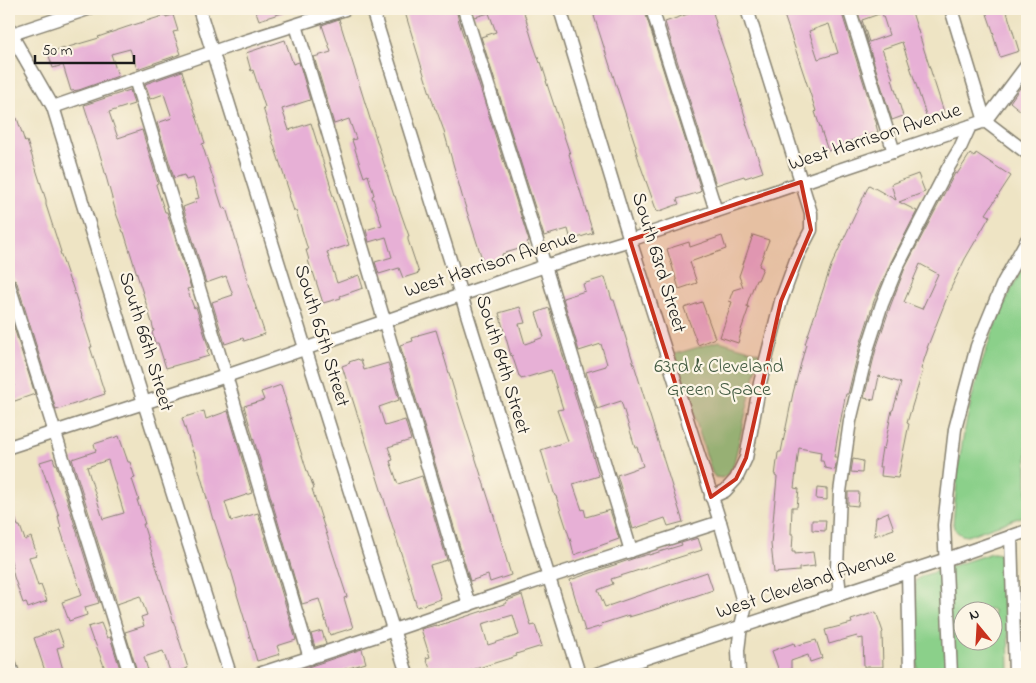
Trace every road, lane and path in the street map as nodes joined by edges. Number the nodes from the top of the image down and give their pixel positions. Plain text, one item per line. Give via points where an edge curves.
1 (88, 9) edge
2 (199, 9) edge
3 (345, 9) edge
4 (372, 9) edge
5 (464, 9) edge
6 (560, 9) edge
7 (652, 9) edge
8 (747, 9) edge
9 (849, 9) edge
10 (951, 9) edge
11 (296, 25) junction
12 (10, 32) edge
13 (213, 52) junction
14 (1027, 65) edge
15 (135, 79) junction
16 (53, 108) junction
17 (985, 121) junction
18 (970, 126) junction
19 (894, 152) junction
20 (1027, 153) edge
21 (802, 182) junction
22 (716, 211) junction
23 (630, 240) junction
24 (1027, 240) edge
25 (544, 266) junction
26 (9, 285) edge
27 (460, 295) junction
28 (385, 320) junction
29 (305, 348) junction
30 (226, 376) junction
31 (144, 403) junction
32 (55, 432) junction
33 (9, 447) edge
34 (711, 497) junction
35 (720, 522) junction
36 (1027, 531) edge
37 (1011, 536) junction
38 (631, 551) junction
39 (944, 560) junction
40 (908, 571) junction
41 (548, 577) junction
42 (840, 593) junction
43 (469, 605) junction
44 (741, 626) junction
45 (394, 630) junction
46 (310, 658) junction
47 (9, 662) edge
48 (13, 674) edge
49 (130, 674) edge
50 (230, 674) edge
51 (259, 674) edge
52 (407, 674) edge
53 (580, 674) edge
54 (597, 674) edge
55 (739, 674) edge
56 (910, 674) edge
57 (950, 674) edge
58 (1015, 674) edge

1 - 12 street
2 - 13 street, South 65th Street
3 - 11 street
4 - 27 street, South 64th Street
5 - 25 street
6 - 23 street, South 63rd Street
7 - 22 street
8 - 21 street
9 - 19 street
10 - 17 street
11 - 13 street
11 - 28 street
12 - 16 street, South 66th Street
13 - 15 street
13 - 29 street, South 65th Street
14 - 17 street
15 - 16 street
15 - 30 street
16 - 31 street, South 66th Street
17 - 18 street, West Harrison Avenue
17 - 20 street
18 - 19 street, West Harrison Avenue
18 - 42 street via 898,265 868,347 850,421 840,492 837,568
19 - 21 street, West Harrison Avenue
21 - 22 street, West Harrison Avenue
21 - 34 street via 811,230 781,302 760,384 746,458 736,479 725,491
22 - 23 street, West Harrison Avenue
23 - 25 street, West Harrison Avenue
23 - 34 street, South 63rd Street
24 - 39 street via 977,346 955,429 944,525
25 - 27 street, West Harrison Avenue
25 - 38 street
26 - 32 street
27 - 28 street, West Harrison Avenue
27 - 41 street, South 64th Street
28 - 29 street, West Harrison Avenue
28 - 43 street
29 - 30 street, West Harrison Avenue
29 - 45 street, South 65th Street
30 - 31 street, West Harrison Avenue
30 - 46 street
31 - 32 street, West Harrison Avenue
31 - 50 street, South 66th Street
32 - 33 street, West Harrison Avenue
32 - 49 street
34 - 35 street, South 63rd Street
35 - 38 street
35 - 44 street, South 63rd Street via 745,609
36 - 37 street, West Cleveland Avenue
37 - 39 street, West Cleveland Avenue
37 - 58 street
38 - 41 street
39 - 40 street, West Cleveland Avenue
39 - 57 street
40 - 42 street, West Cleveland Avenue
40 - 56 street
41 - 43 street
41 - 53 street, South 64th Street
42 - 44 street, West Cleveland Avenue
43 - 45 street
44 - 54 street, West Cleveland Avenue
44 - 55 street, South 63rd Street
45 - 46 street
45 - 52 street, South 65th Street
46 - 51 street
47 - 48 street

